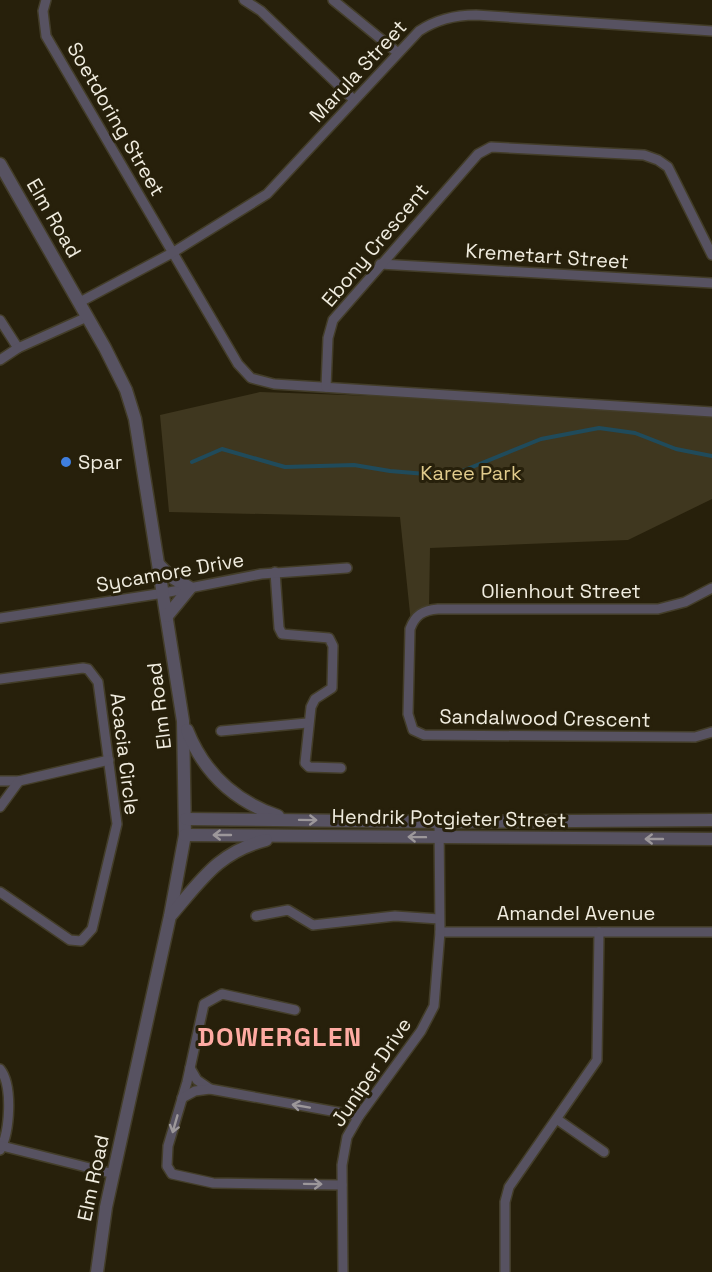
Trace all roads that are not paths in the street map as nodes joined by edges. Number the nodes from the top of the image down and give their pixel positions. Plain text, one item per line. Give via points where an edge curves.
1 (46, 0) edge
2 (244, 0) edge
3 (333, 0) edge
4 (712, 31) edge
5 (398, 53) junction
6 (354, 100) junction
7 (0, 164) edge
8 (172, 253) junction
9 (712, 255) edge
10 (381, 264) junction
11 (712, 283) edge
12 (80, 302) junction
13 (87, 317) junction
14 (0, 320) edge
15 (18, 348) junction
16 (0, 360) edge
17 (327, 387) junction
18 (712, 412) edge
19 (159, 565) junction
20 (347, 568) dead end
21 (275, 572) junction
22 (190, 588) junction
23 (712, 588) edge
24 (164, 593) junction
25 (167, 616) junction
26 (0, 618) edge
27 (412, 624) joint
28 (0, 679) edge
29 (183, 721) junction
30 (307, 723) junction
31 (221, 731) dead end
32 (712, 732) edge
33 (109, 760) junction
34 (341, 768) dead end
35 (19, 781) junction
36 (0, 782) edge
37 (0, 807) edge
38 (186, 819) junction
39 (286, 819) junction
40 (712, 820) edge
41 (439, 822) junction
42 (185, 835) junction
43 (294, 835) junction
44 (439, 838) junction
45 (712, 839) edge
46 (0, 892) edge
47 (170, 916) junction
48 (256, 916) dead end
49 (439, 919) junction
50 (440, 932) junction
51 (599, 932) junction
52 (712, 932) edge
53 (296, 1010) dead end
54 (190, 1068) junction
55 (0, 1069) edge
56 (210, 1089) junction
57 (182, 1098) junction
58 (358, 1116) junction
59 (558, 1120) junction
60 (1, 1148) edge
61 (604, 1152) dead end
62 (114, 1174) junction
63 (342, 1185) junction
64 (97, 1272) edge
65 (343, 1272) edge
66 (505, 1272) edge

1 - 8 street, Soetdoring Street via 46,36
2 - 6 street via 261,11
3 - 5 street
4 - 5 street, Marula Street via 467,15 430,24
5 - 6 street, Marula Street
6 - 8 street, Marula Street via 275,187
7 - 12 street, Elm Road
8 - 12 street, Marula Street
8 - 17 street, Soetdoring Street via 247,375 266,383
9 - 10 street, Ebony Crescent via 672,176 658,160 644,155 508,146 491,147 478,154
10 - 11 street, Kremetart Street
10 - 17 street, Ebony Crescent via 333,320 328,338
12 - 13 street, Elm Road
13 - 15 street
13 - 19 street, Elm Road via 126,390 135,419
14 - 15 street
15 - 16 street
17 - 18 street
19 - 22 street
19 - 24 street, Elm Road
20 - 21 street, Sycamore Drive
21 - 22 street, Sycamore Drive
21 - 30 street via 282,633 332,642 332,688 312,702
22 - 24 street, Sycamore Drive
22 - 25 street
23 - 27 street, Olienhout Street via 685,602 658,609 438,609 420,614
24 - 25 street, Elm Road
24 - 26 street, Sycamore Drive
25 - 29 street, Elm Road
27 - 32 street, Sandalwood Crescent via 408,714 411,727 418,733 600,738 695,737
28 - 33 street, Acacia Circle via 88,669 98,682
29 - 38 street, Elm Road
29 - 39 street via 201,759 221,784 249,804
30 - 31 street
30 - 34 street via 307,766
33 - 35 street
33 - 46 street, Acacia Circle via 117,824 89,935 81,941 70,940
35 - 36 street
35 - 37 street
38 - 39 street, Hendrik Potgieter Street
38 - 42 street, Elm Road
39 -> 41 street, Hendrik Potgieter Street
40 - 41 street, Hendrik Potgieter Street
41 - 44 street, Juniper Drive
43 -> 42 street, Hendrik Potgieter Street
42 - 47 street, Elm Road
44 -> 43 street, Hendrik Potgieter Street
43 - 47 street via 252,843 223,858
45 -> 44 street, Hendrik Potgieter Street
44 - 49 street, Juniper Drive
47 - 62 street, Elm Road
48 - 49 street via 288,910 306,924 321,925 395,916
49 - 50 street, Juniper Drive
50 - 51 street, Amandel Avenue
50 - 58 street, Juniper Drive via 434,1006 421,1031
51 - 52 street, Amandel Avenue
51 - 59 street via 598,1056
53 - 54 street via 234,995 208,999
54 - 56 street via 197,1080
54 - 57 street
55 - 60 street via 9,1094
56 - 57 street
58 -> 56 street
57 -> 63 street via 166,1158 172,1174 213,1184
58 - 63 street, Juniper Drive via 345,1144
59 - 61 street
59 - 66 street via 509,1187 505,1202
60 - 62 street
62 - 64 street, Elm Road
63 - 65 street, Juniper Drive

